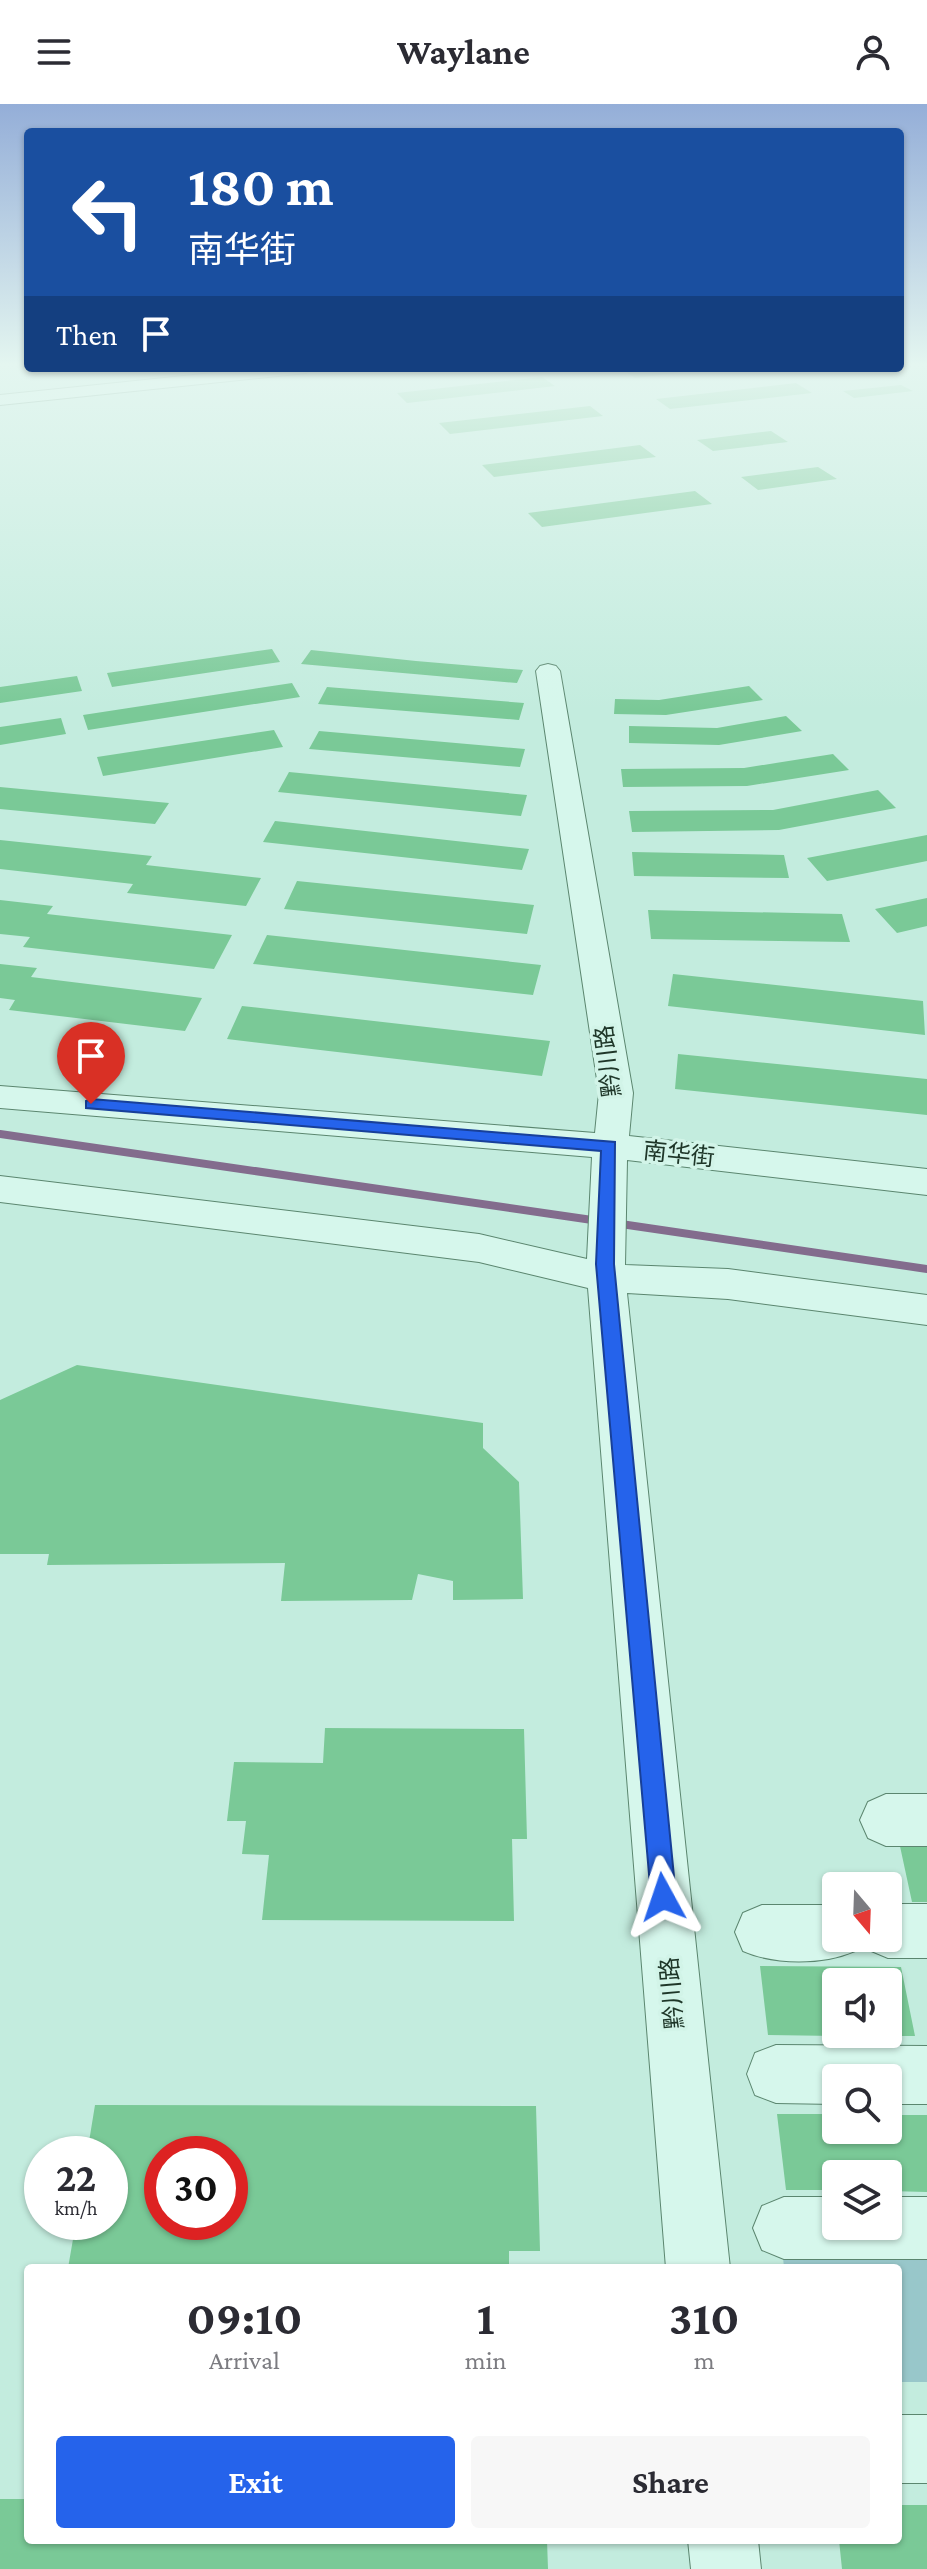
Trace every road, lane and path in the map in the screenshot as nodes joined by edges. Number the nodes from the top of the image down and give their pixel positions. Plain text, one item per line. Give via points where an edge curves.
1 (548, 671) dead end
2 (0, 1097) edge
3 (609, 1146) junction
4 (927, 1182) edge
5 (0, 1189) edge
6 (606, 1271) junction
7 (927, 1310) edge
8 (902, 1931) edge
9 (927, 1931) edge
10 (762, 1932) dead end
11 (822, 1932) edge
12 (776, 2074) dead end
13 (927, 2075) edge
14 (784, 2228) dead end
15 (927, 2228) edge
16 (698, 2264) edge
17 (902, 2449) edge
18 (927, 2449) edge
19 (723, 2544) edge
20 (726, 2569) edge

1 - 3 street, 黔川路 via 616,1093
2 - 3 street, 南华街
3 - 4 street, 南华街
3 - 6 street, 黔川路
5 - 6 street via 479,1248
6 - 7 street
6 - 16 street, 黔川路
8 - 9 street
10 - 11 street
12 - 13 street
14 - 15 street
17 - 18 street
19 - 20 street

